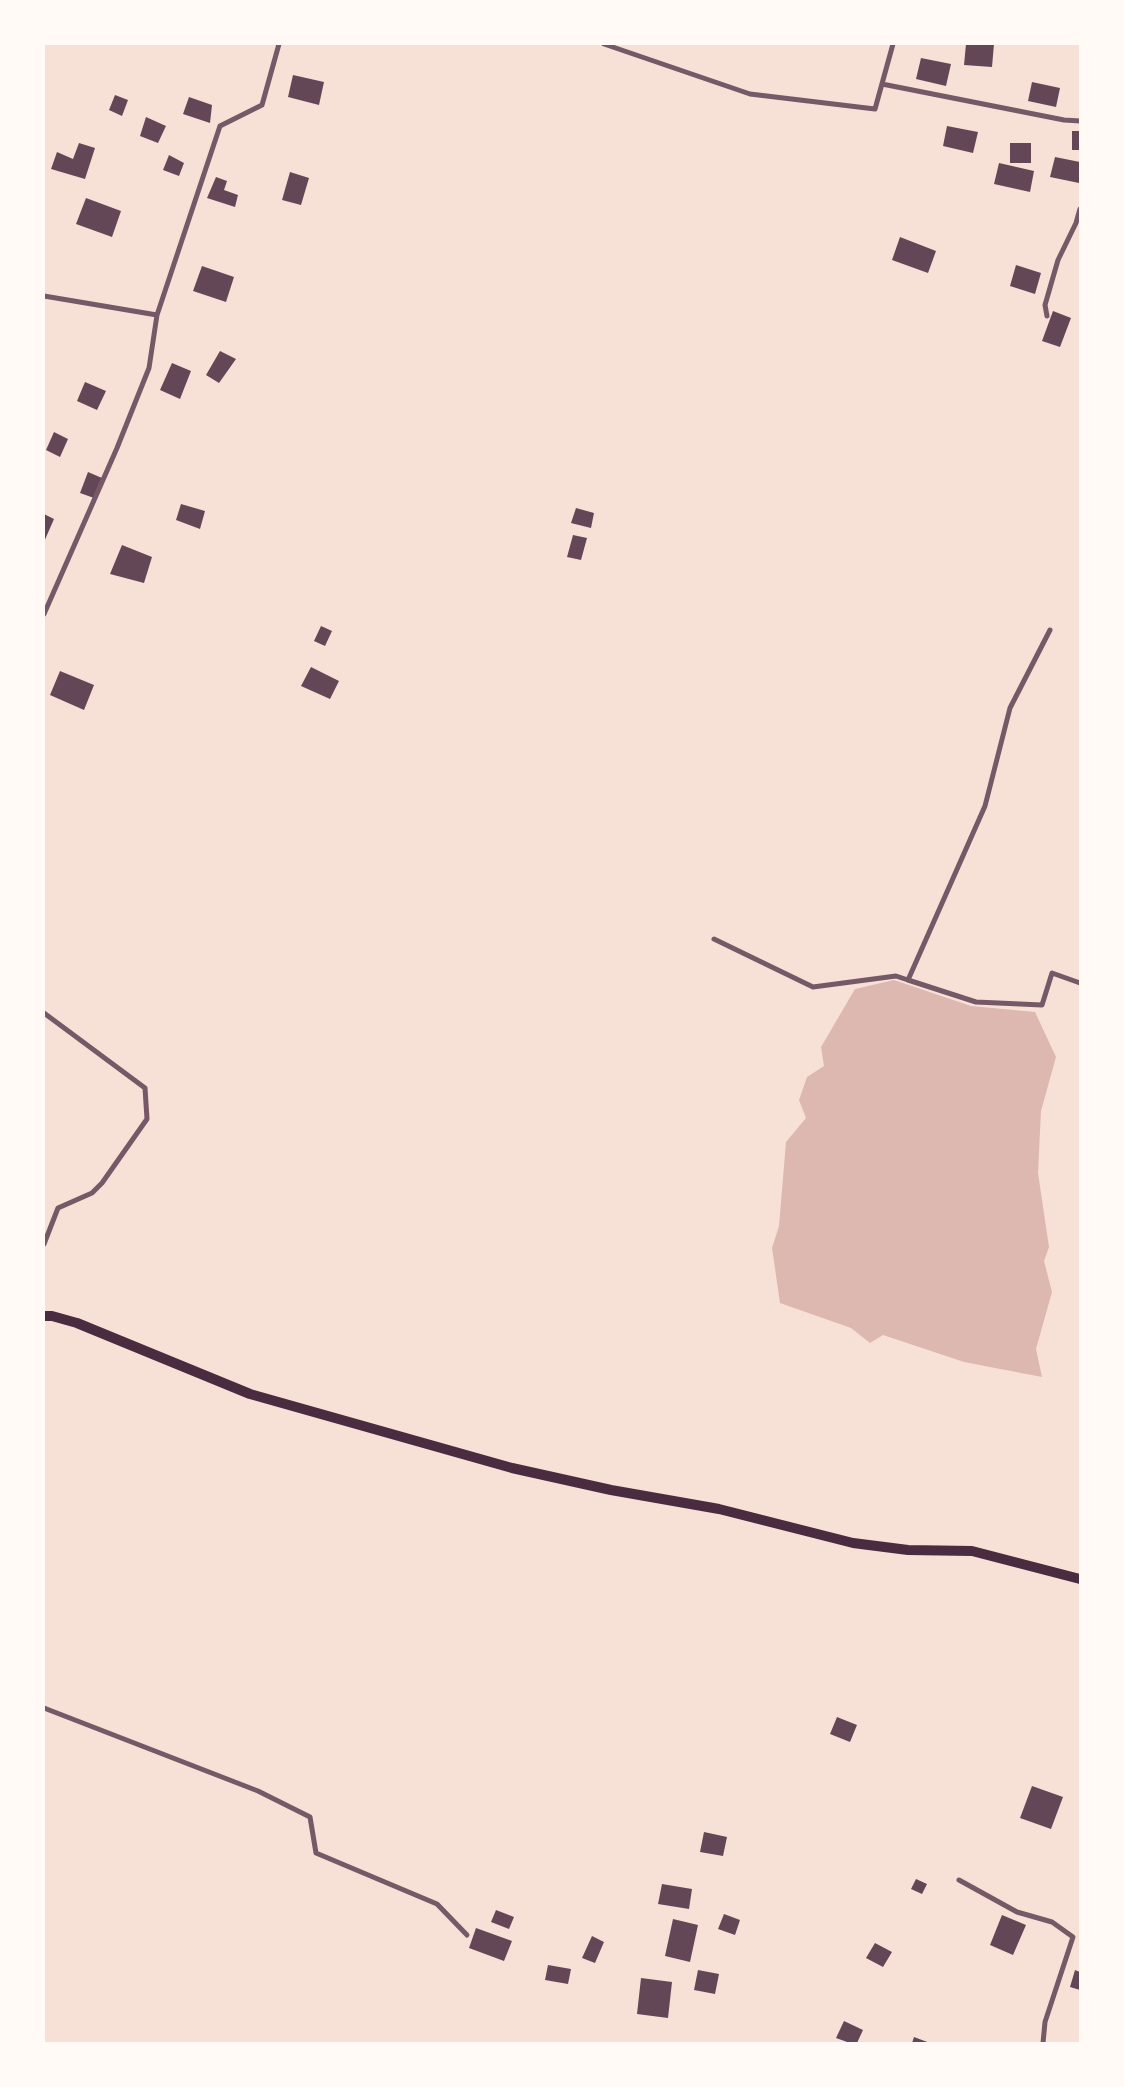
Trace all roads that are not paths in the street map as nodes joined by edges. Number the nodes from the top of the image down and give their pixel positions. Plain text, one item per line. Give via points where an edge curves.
1 (279, 44) edge
2 (604, 44) edge
3 (893, 44) edge
4 (882, 84) junction
5 (1080, 121) edge
6 (1080, 209) edge
7 (1078, 224) edge
8 (44, 296) edge
9 (157, 316) junction
10 (1047, 316) dead end
11 (44, 614) edge
12 (1050, 630) dead end
13 (714, 939) dead end
14 (908, 980) junction
15 (1080, 983) edge
16 (44, 1013) edge
17 (44, 1244) edge
18 (44, 1316) edge
19 (1080, 1579) edge
20 (44, 1708) edge
21 (959, 1880) dead end
22 (467, 1935) dead end
23 (1043, 2043) edge

1 - 9 street via 262,106 220,126
2 - 4 street via 750,94 875,109
3 - 4 street
4 - 5 street
6 - 7 street
7 - 10 street via 1058,260 1044,305
8 - 9 street
9 - 11 street via 149,368
12 - 14 street via 1010,708 985,806
13 - 14 street via 813,987 896,976
14 - 15 street via 976,1002 1042,1005 1052,973
16 - 17 street via 145,1088 147,1119 92,1193 58,1208
18 - 19 main road via 77,1323 250,1394 512,1468 719,1509 853,1544 908,1550 972,1551
20 - 22 street via 258,1791 310,1817 316,1853 437,1904
21 - 23 street via 1017,1912 1052,1922 1073,1937 1044,2022

